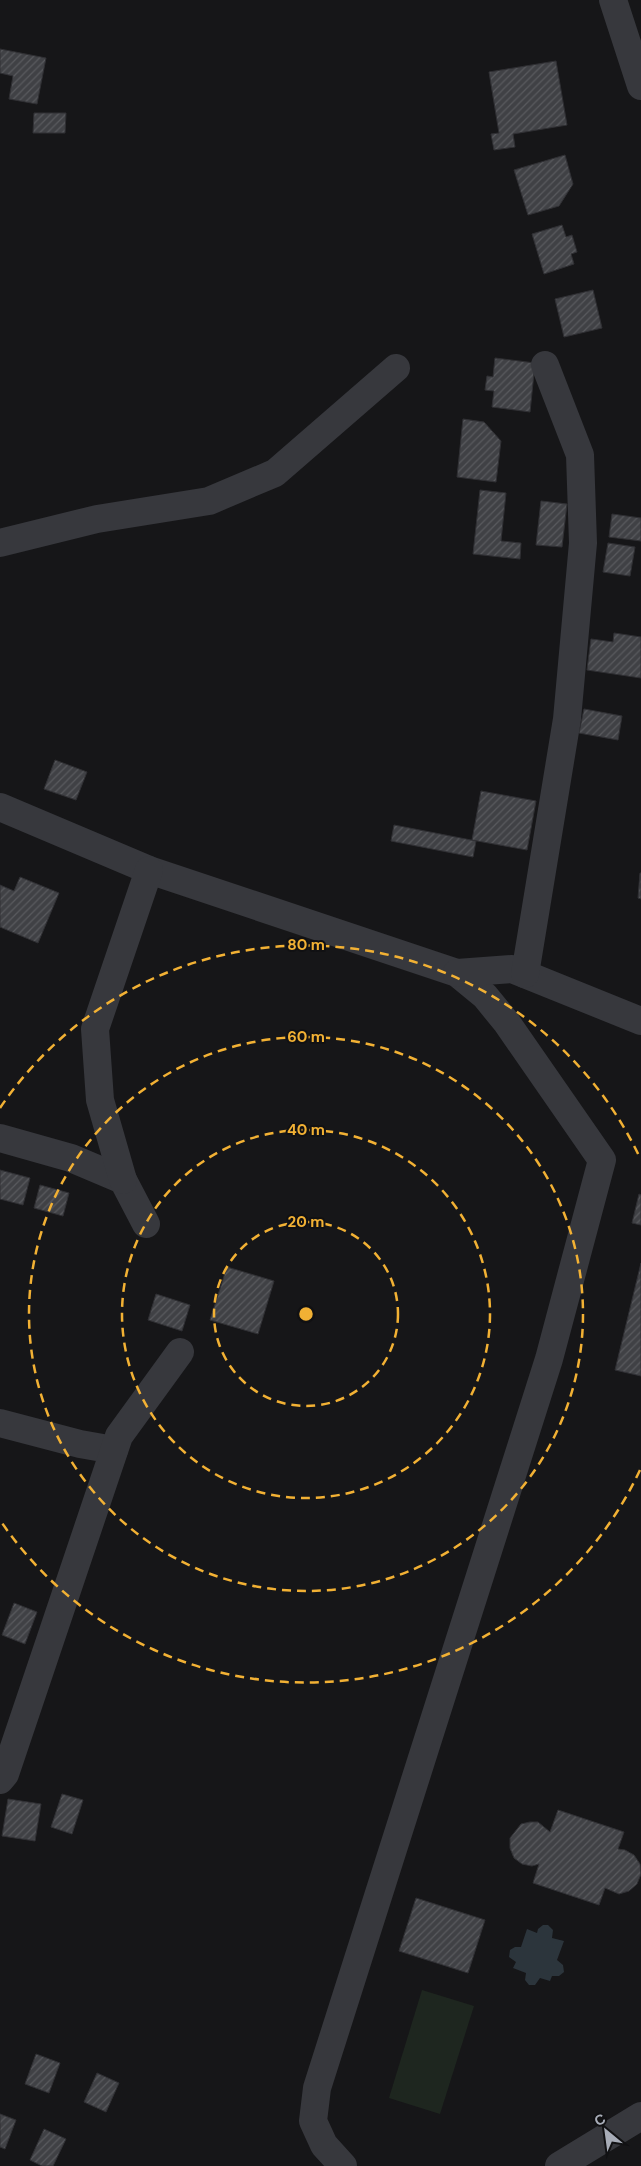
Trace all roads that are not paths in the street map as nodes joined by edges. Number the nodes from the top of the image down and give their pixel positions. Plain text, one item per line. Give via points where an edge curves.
1 (613, 0) edge
2 (641, 86) edge
3 (545, 364) dead end
4 (396, 368) dead end
5 (0, 543) edge
6 (0, 807) edge
7 (149, 870) junction
8 (457, 973) junction
9 (525, 974) junction
10 (641, 1021) edge
11 (0, 1138) edge
12 (123, 1180) junction
13 (146, 1224) dead end
14 (180, 1352) dead end
15 (0, 1423) edge
16 (114, 1450) junction
17 (0, 1780) edge
18 (641, 2116) edge
19 (343, 2166) edge
20 (559, 2166) edge

1 - 2 lane
3 - 9 lane via 580,455 582,543 567,719
4 - 5 lane via 276,473 208,501 98,519
6 - 7 lane
7 - 8 lane
7 - 12 lane via 95,1028 100,1100
8 - 9 lane via 512,969
8 - 19 lane via 485,996 506,1023 602,1160 549,1359 317,2088 313,2121 324,2145
9 - 10 lane
11 - 12 lane via 71,1158
12 - 13 lane
14 - 16 lane via 119,1436
15 - 16 lane
16 - 17 lane via 5,1774
18 - 20 lane

